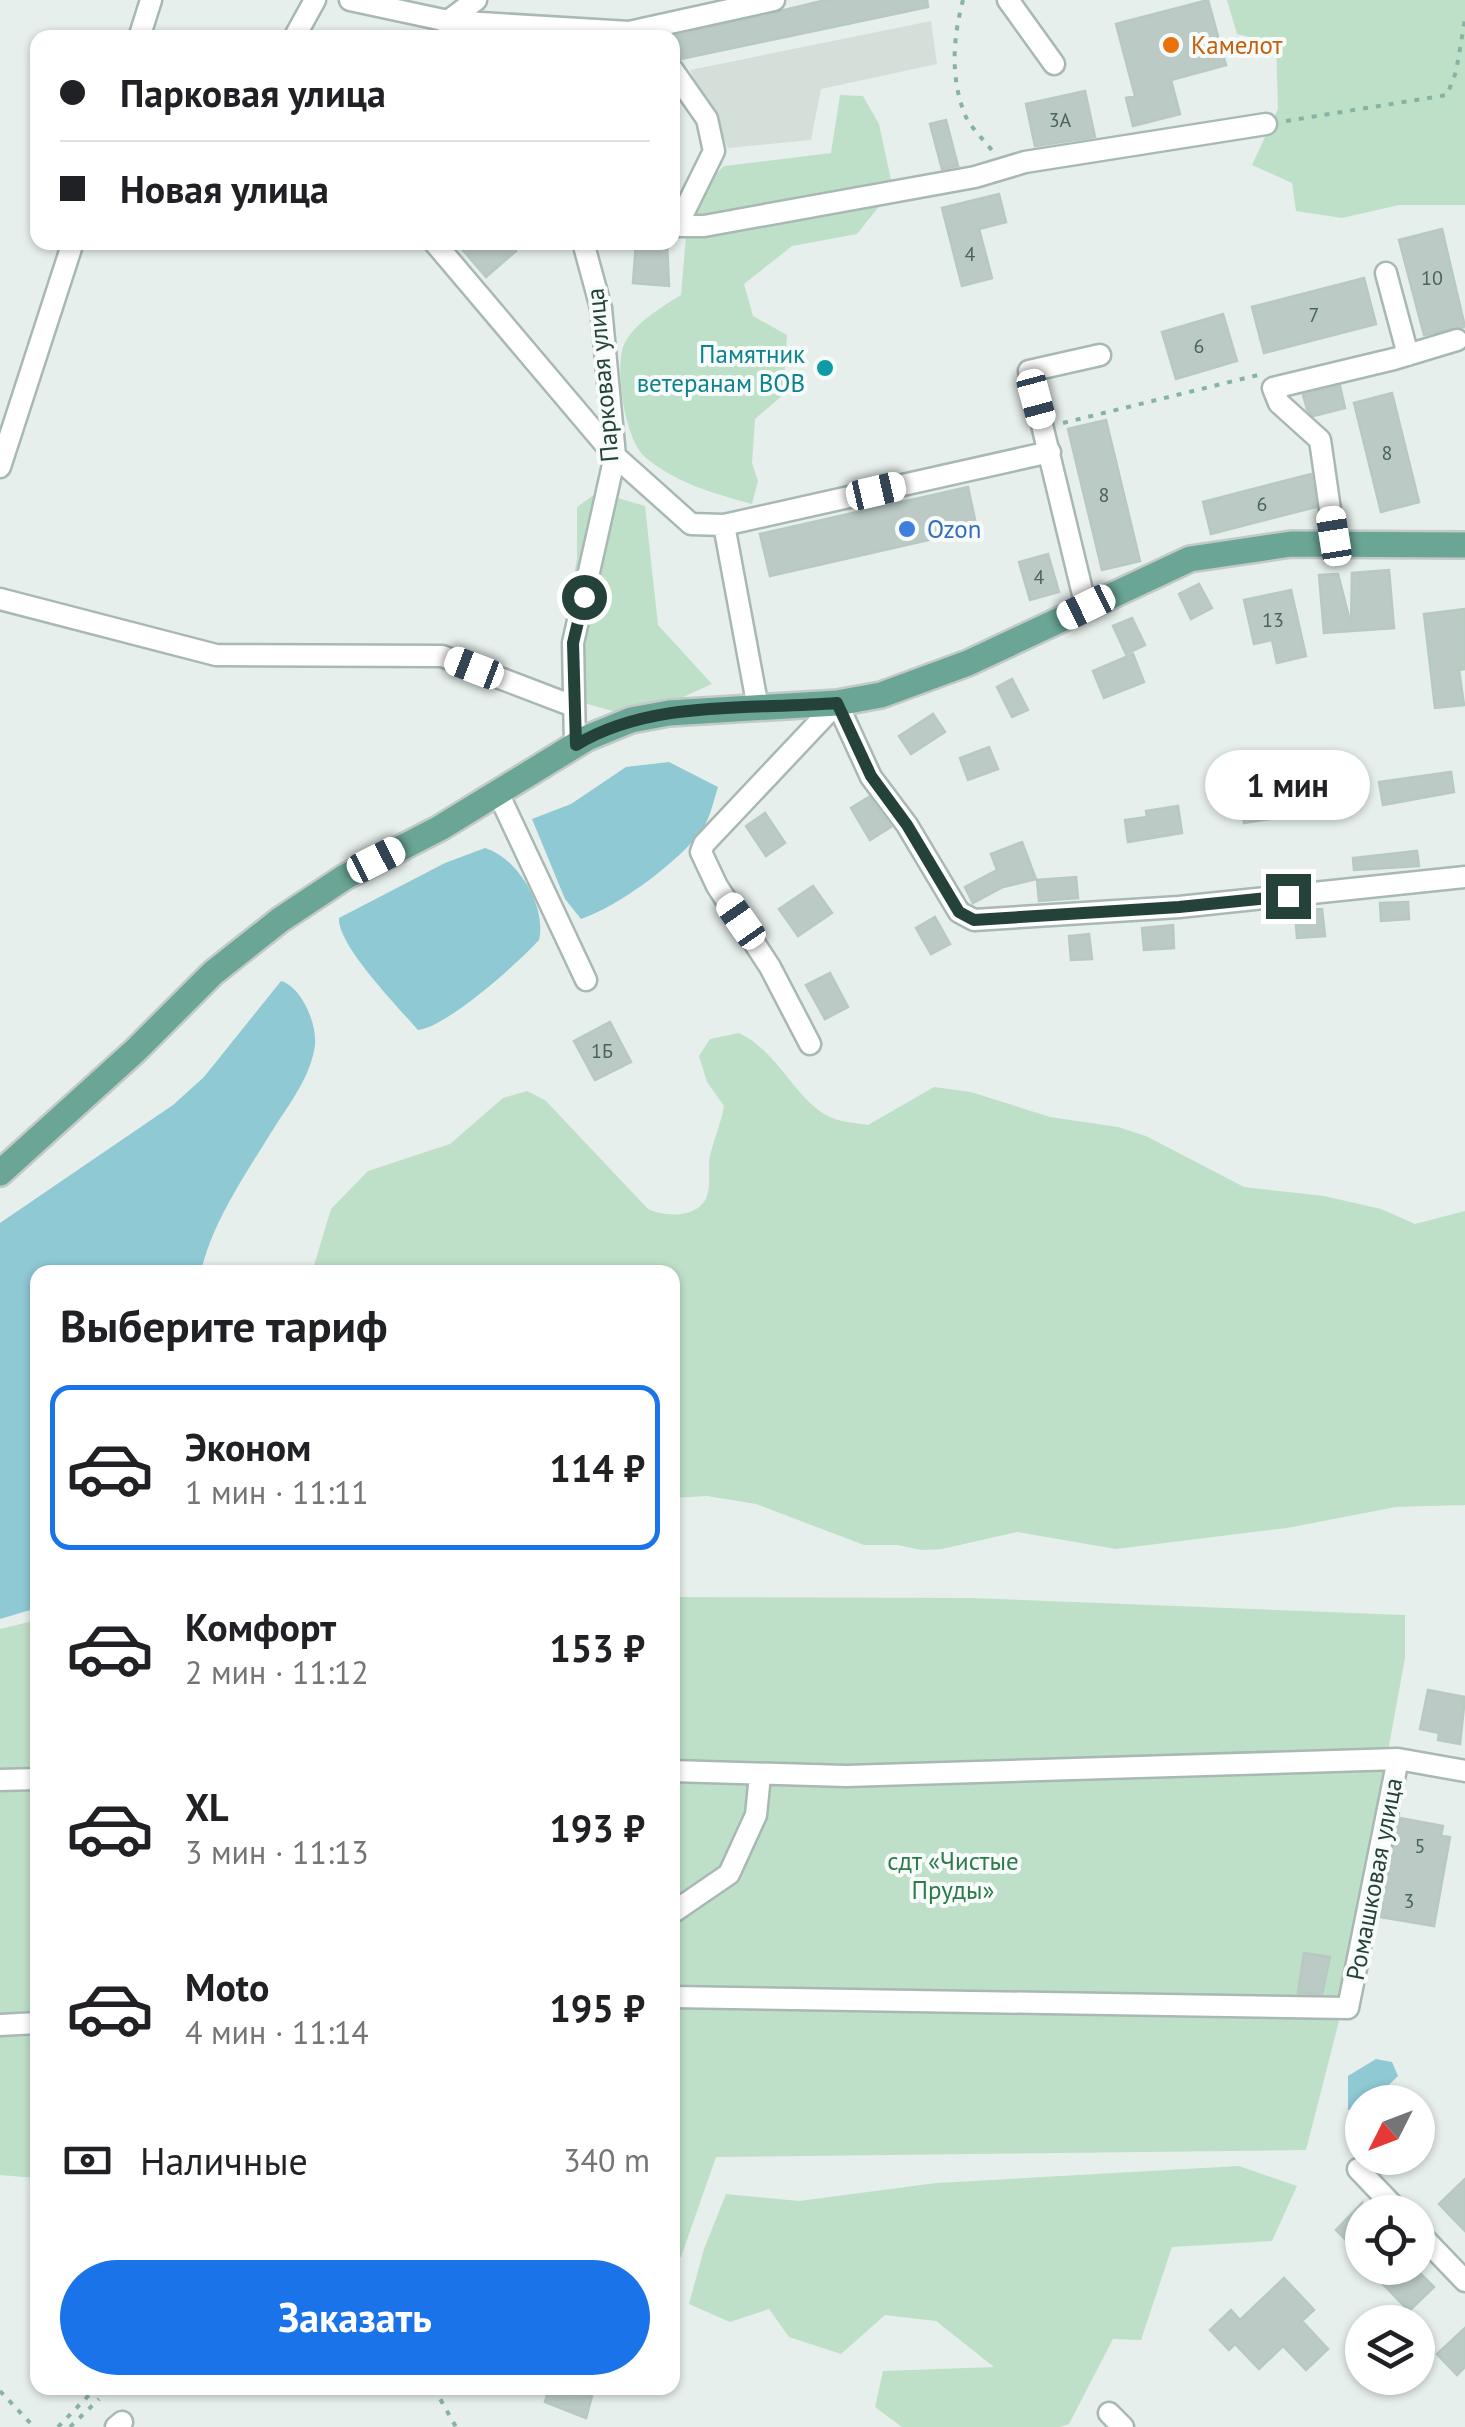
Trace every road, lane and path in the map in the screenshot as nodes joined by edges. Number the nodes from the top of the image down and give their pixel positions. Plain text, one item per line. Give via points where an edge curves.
1 (152, 0) edge
2 (315, 0) edge
3 (350, 0) edge
4 (476, 0) edge
5 (774, 0) edge
6 (964, 0) edge
7 (1008, 0) edge
8 (1465, 19) edge
9 (449, 29) edge
10 (142, 30) edge
11 (298, 30) edge
12 (480, 30) edge
13 (653, 30) edge
14 (1054, 64) dead end
15 (680, 80) edge
16 (1266, 124) joint
17 (1015, 165) junction
18 (680, 216) edge
19 (680, 226) edge
20 (70, 250) edge
21 (441, 250) edge
22 (585, 250) edge
23 (1386, 273) dead end
24 (1457, 340) dead end
25 (1100, 355) dead end
26 (1408, 355) junction
27 (1270, 380) junction
28 (1044, 427) junction
29 (1050, 452) junction
30 (614, 456) junction
31 (0, 468) edge
32 (724, 524) junction
33 (1335, 544) junction
34 (1465, 545) edge
35 (0, 599) edge
36 (1086, 607) junction
37 (837, 703) junction
38 (572, 706) junction
39 (758, 708) junction
40 (576, 745) junction
41 (498, 794) junction
42 (1465, 876) edge
43 (586, 980) dead end
44 (810, 1044) dead end
45 (0, 1173) edge
46 (1398, 1758) junction
47 (680, 1771) edge
48 (1465, 1772) edge
49 (760, 1775) junction
50 (30, 1779) edge
51 (0, 1780) edge
52 (680, 1908) edge
53 (680, 1997) edge
54 (30, 2023) edge
55 (0, 2024) edge
56 (1364, 2175) edge
57 (1383, 2195) edge
58 (1435, 2250) edge
59 (1465, 2281) edge
60 (0, 2391) edge
61 (89, 2395) edge
62 (438, 2395) edge
63 (99, 2398) dead end
64 (34, 2427) edge
65 (58, 2427) edge
66 (70, 2427) edge
67 (456, 2427) edge

1 - 10 street
2 - 11 street
3 - 9 street
4 - 9 street
5 - 13 street
6 - 17 path via 954,31 954,63 966,118
7 - 14 street
8 - 16 path via 1447,95
9 - 12 street
15 - 18 street via 708,119 714,151
16 - 17 street
17 - 19 street
20 - 31 street
21 - 30 street
22 - 30 street, Парковая улица via 601,308
23 - 26 street
24 - 26 street
25 - 28 street via 1029,371
26 - 27 street
27 - 28 path
27 - 33 street via 1279,402 1320,440
28 - 29 street
29 - 32 street
29 - 36 street
30 - 32 street via 690,524
30 - 38 street, Парковая улица via 573,643
32 - 39 street
33 - 34 main road
33 - 36 main road via 1190,559
35 - 38 street via 216,655 442,656
36 - 37 main road via 926,680
37 - 39 main road
37 - 42 street via 871,776 959,912 974,920 1179,907
37 - 44 street via 700,852
38 - 40 street, Парковая улица
39 - 40 main road via 630,720
40 - 41 main road
41 - 43 street
41 - 45 main road via 280,920 212,973
46 - 48 street, Ромашковая улица
46 - 49 street
46 - 53 street, Ромашковая улица via 1348,2008
47 - 49 street
49 - 52 street via 756,1815 730,1874
50 - 51 street
54 - 55 street
56 - 57 street
58 - 59 street
60 - 64 path
61 - 65 path
62 - 67 path
63 - 66 path

